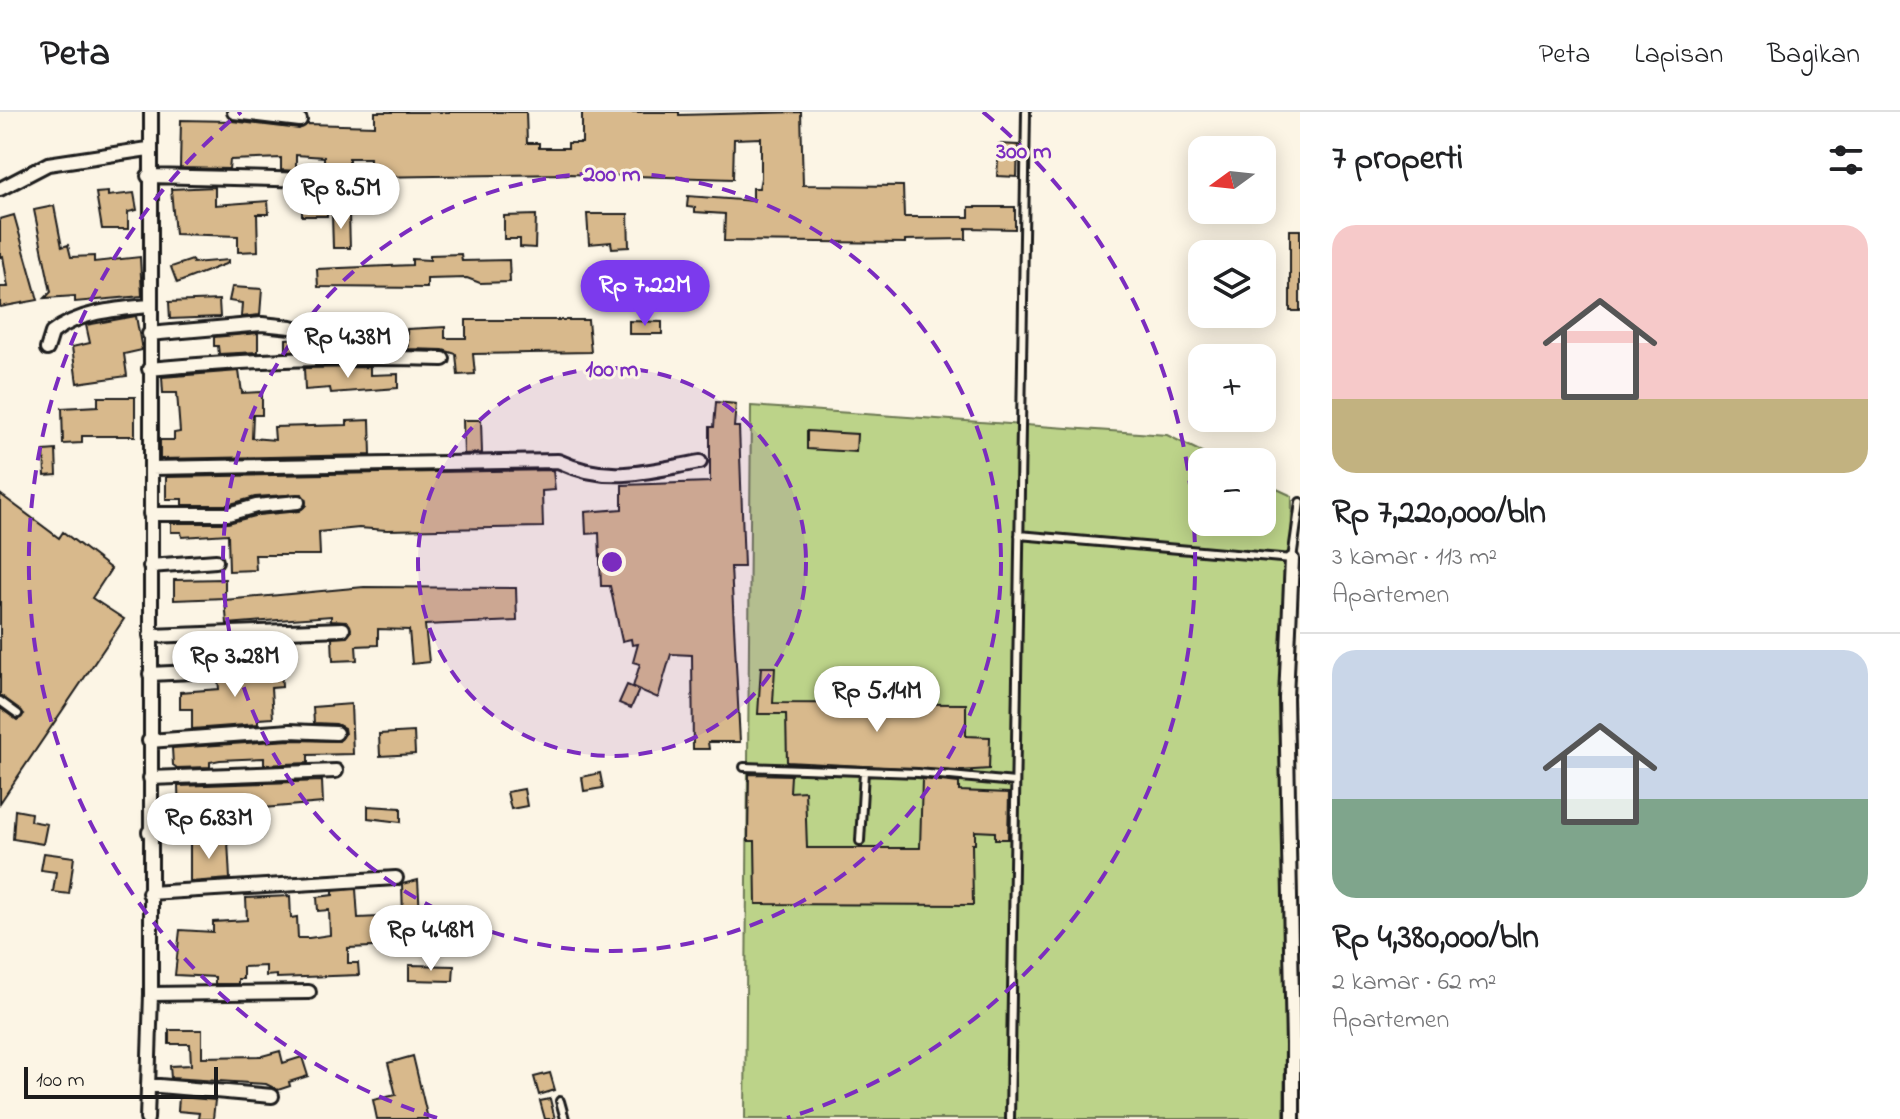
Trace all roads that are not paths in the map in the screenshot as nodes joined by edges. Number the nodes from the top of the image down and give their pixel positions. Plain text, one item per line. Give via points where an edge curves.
1 (151, 112) edge
2 (234, 112) edge
3 (1026, 112) edge
4 (300, 120) dead end
5 (148, 149) junction
6 (148, 176) junction
7 (353, 181) dead end
8 (0, 189) edge
9 (149, 306) junction
10 (149, 334) junction
11 (374, 334) dead end
12 (47, 349) dead end
13 (443, 359) dead end
14 (149, 369) junction
15 (700, 462) dead end
16 (151, 468) junction
17 (298, 502) dead end
18 (1300, 502) edge
19 (150, 514) junction
20 (1019, 535) junction
21 (1292, 559) junction
22 (216, 561) dead end
23 (150, 566) junction
24 (343, 629) dead end
25 (150, 636) junction
26 (234, 670) dead end
27 (150, 674) junction
28 (0, 701) edge
29 (18, 714) dead end
30 (336, 733) dead end
31 (149, 741) junction
32 (744, 767) dead end
33 (336, 771) dead end
34 (864, 771) junction
35 (150, 778) junction
36 (1015, 782) junction
37 (149, 832) junction
38 (256, 832) dead end
39 (860, 841) dead end
40 (396, 878) dead end
41 (149, 893) junction
42 (309, 992) dead end
43 (151, 994) junction
44 (1296, 1046) edge
45 (148, 1085) junction
46 (272, 1096) dead end
47 (560, 1101) dead end
48 (147, 1119) edge
49 (565, 1119) edge
50 (1010, 1119) edge
51 (1293, 1119) edge

1 - 5 street
2 - 4 street
3 - 20 lane
5 - 6 street
5 - 8 street via 48,164
6 - 7 street
6 - 9 street
9 - 10 street
9 - 12 street via 112,309 70,322 52,333
10 - 11 street via 262,324 325,335
10 - 14 street
13 - 14 street via 238,359
14 - 16 street
15 - 16 street via 611,477 558,461
16 - 19 street
17 - 19 street via 228,514
18 - 21 lane
19 - 23 street
20 - 21 lane
20 - 36 lane
21 - 44 street via 1286,698
22 - 23 street
23 - 25 street
24 - 25 street
25 - 27 street
26 - 27 street
27 - 31 street
28 - 29 lane
30 - 31 street
31 - 35 street
32 - 34 lane
33 - 35 street
34 - 36 lane
34 - 39 lane
35 - 37 street
36 - 50 lane
37 - 38 street
37 - 41 street
40 - 41 street
41 - 43 street
42 - 43 street
43 - 45 street
44 - 51 street
45 - 46 street
45 - 48 street
47 - 49 lane

